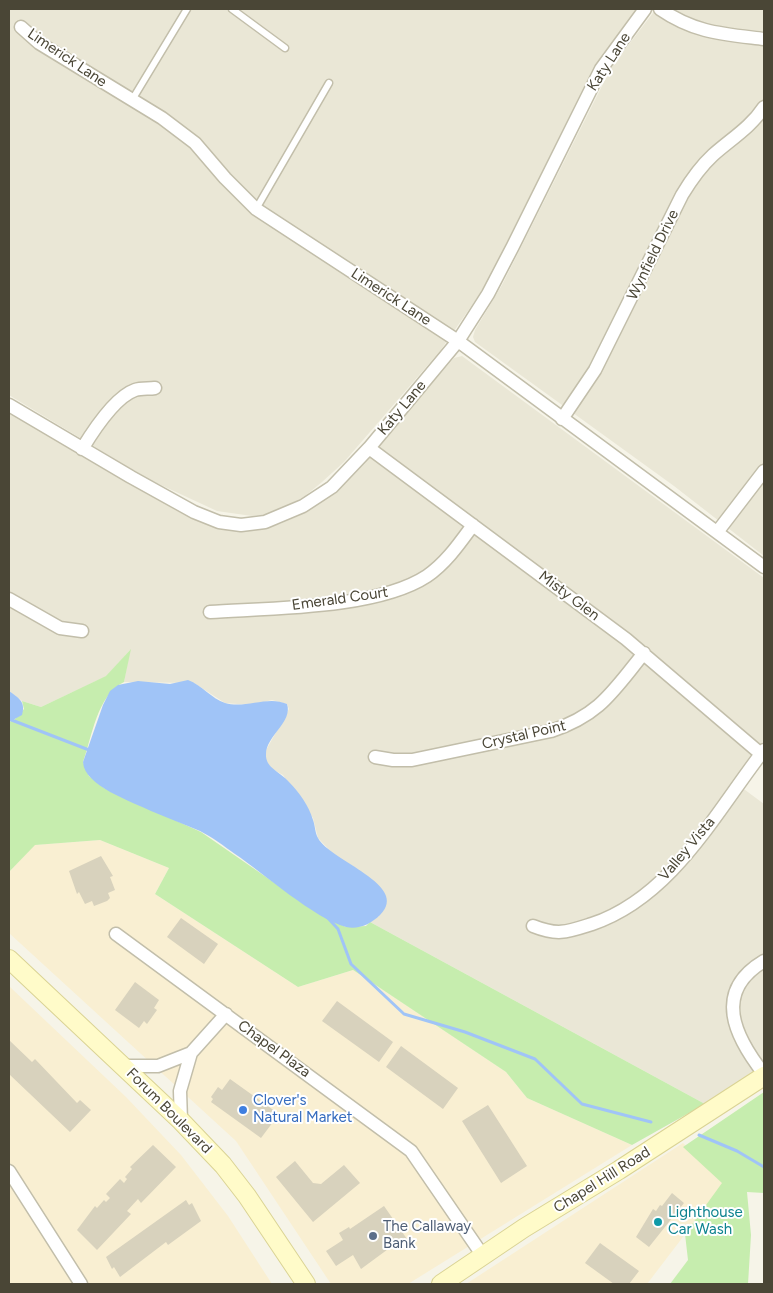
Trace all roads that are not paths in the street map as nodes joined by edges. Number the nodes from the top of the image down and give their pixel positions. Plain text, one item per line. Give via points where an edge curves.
1 (187, 9) edge
2 (232, 9) edge
3 (645, 9) edge
4 (660, 9) edge
5 (21, 27) dead end
6 (764, 39) edge
7 (285, 48) dead end
8 (329, 83) dead end
9 (132, 100) junction
10 (764, 107) edge
11 (256, 209) junction
12 (458, 341) junction
13 (155, 388) dead end
14 (9, 405) edge
15 (562, 419) junction
16 (369, 448) junction
17 (82, 449) junction
18 (764, 471) edge
19 (473, 525) junction
20 (718, 531) junction
21 (764, 567) edge
22 (9, 599) edge
23 (210, 612) dead end
24 (82, 631) dead end
25 (644, 653) junction
26 (763, 752) edge
27 (375, 756) dead end
28 (533, 926) dead end
29 (116, 934) dead end
30 (9, 958) edge
31 (764, 961) edge
32 (226, 1014) junction
33 (191, 1052) junction
34 (123, 1066) junction
35 (764, 1075) edge
36 (181, 1121) junction
37 (9, 1171) edge
38 (483, 1256) junction
39 (81, 1284) edge
40 (306, 1284) edge
41 (441, 1284) edge

1 - 9 lane
2 - 7 lane
3 - 12 street, Katy Lane via 601,69 488,294
4 - 6 street via 677,21 704,31
5 - 9 street, Limerick Lane via 39,43
8 - 11 lane
9 - 11 street, Limerick Lane via 196,143
10 - 15 street, Wynfield Drive via 752,123 695,174 595,370
11 - 12 street, Limerick Lane
12 - 15 street, Limerick Lane
12 - 16 street, Katy Lane
13 - 17 street via 134,390 113,407
14 - 17 street, Katy Lane
15 - 20 street, Limerick Lane
16 - 17 street, Katy Lane via 332,487 303,506 265,522 241,524 219,522 194,512
16 - 19 street, Misty Glen
18 - 20 street
19 - 23 street, Emerald Court via 440,566 393,593 329,603
19 - 25 street, Misty Glen
20 - 21 street, Limerick Lane
22 - 24 street via 60,628
25 - 26 street, Misty Glen
25 - 27 street, Crystal Point via 607,700 573,724 412,760
26 - 28 street, Valley Vista via 688,853 645,895 605,920 565,933 551,933
29 - 32 street, Chapel Plaza
30 - 34 street, Forum Boulevard
31 - 35 street via 742,981 732,1008 734,1025
32 - 33 street
32 - 38 street, Chapel Plaza via 411,1151
33 - 34 street via 158,1066
33 - 36 street via 180,1091
34 - 36 street, Forum Boulevard
35 - 38 street, Chapel Hill Road
36 - 40 street, Forum Boulevard via 247,1196
37 - 39 street
38 - 41 street, Chapel Hill Road

